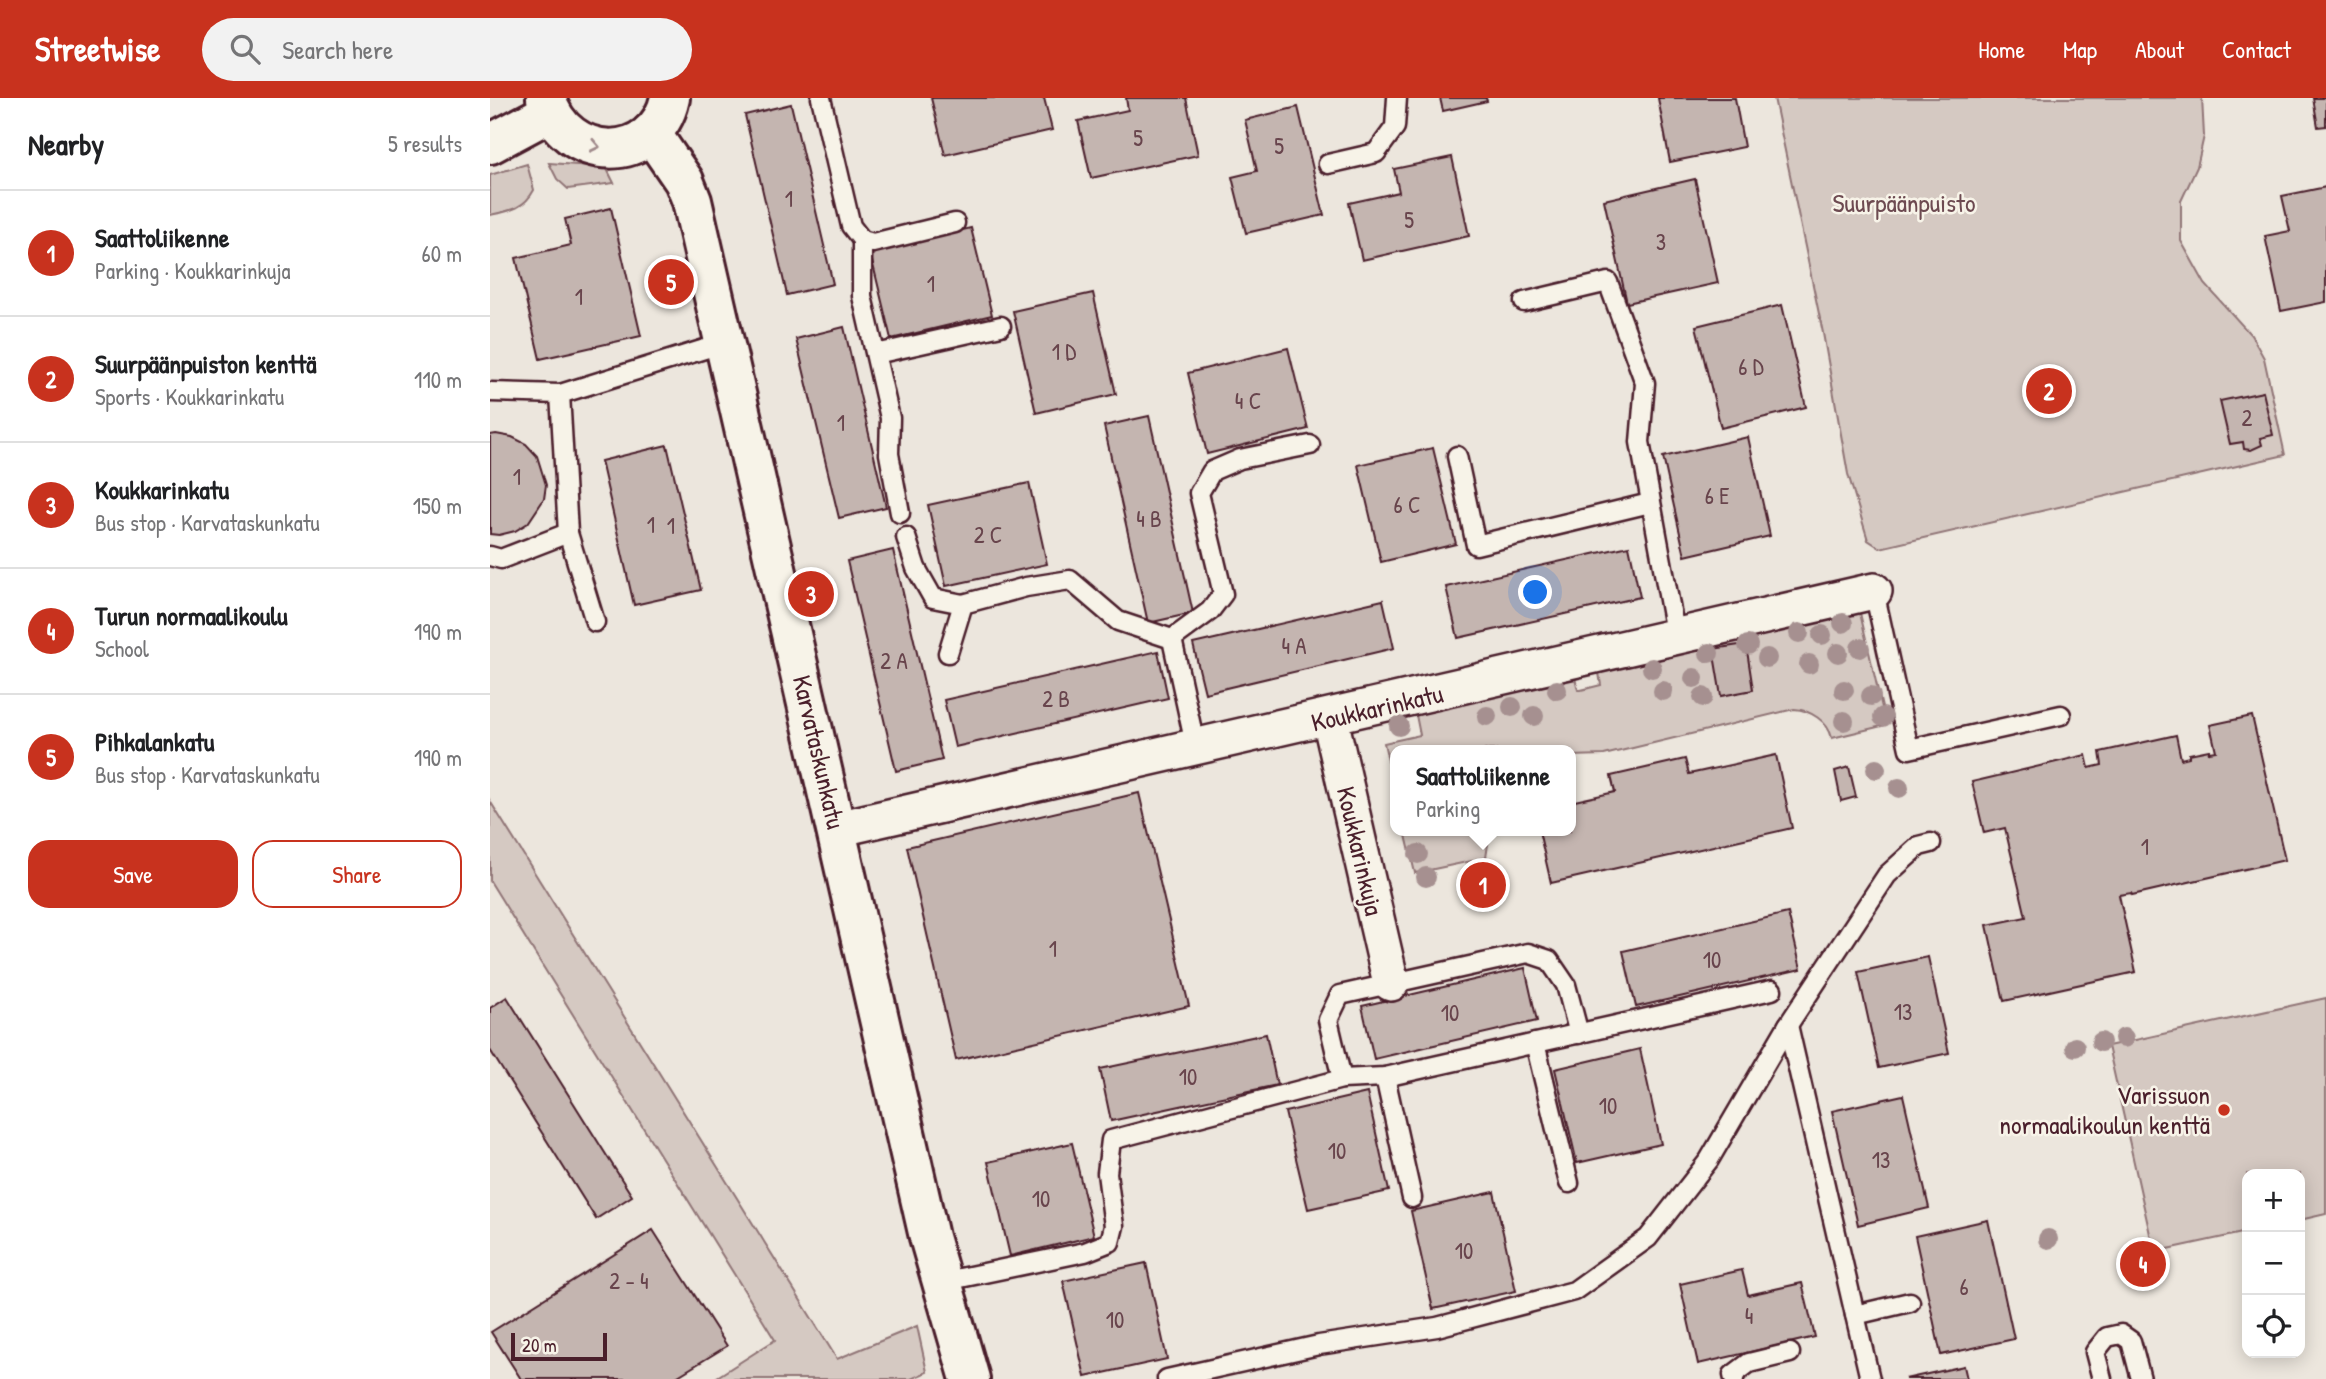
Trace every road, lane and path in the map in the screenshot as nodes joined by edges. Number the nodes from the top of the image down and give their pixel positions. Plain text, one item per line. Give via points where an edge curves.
1 (670, 98) edge
2 (821, 98) edge
3 (1396, 98) edge
4 (548, 105) edge
5 (651, 133) junction
6 (490, 144) edge
7 (1328, 164) dead end
8 (955, 223) dead end
9 (862, 240) junction
10 (1524, 302) dead end
11 (1001, 326) dead end
12 (724, 344) junction
13 (876, 354) junction
14 (490, 392) edge
15 (559, 394) junction
16 (1310, 445) dead end
17 (1457, 456) dead end
18 (1650, 503) junction
19 (900, 513) dead end
20 (568, 533) junction
21 (906, 537) dead end
22 (490, 556) edge
23 (1874, 591) joint
24 (963, 604) junction
25 (595, 622) dead end
26 (1676, 638) junction
27 (1172, 639) junction
28 (948, 653) dead end
29 (2061, 715) dead end
30 (1330, 719) junction
31 (1196, 748) junction
32 (837, 830) junction
33 (1931, 844) dead end
34 (1391, 983) junction
35 (1772, 990) dead end
36 (1788, 1025) junction
37 (1579, 1034) junction
38 (1535, 1044) junction
39 (1385, 1077) junction
40 (1342, 1079) junction
41 (1569, 1183) dead end
42 (1412, 1198) dead end
43 (942, 1283) junction
44 (1910, 1302) dead end
45 (1855, 1315) junction
46 (1790, 1353) dead end
47 (965, 1378) edge
48 (1167, 1379) edge
49 (1734, 1379) edge
50 (1870, 1379) edge
51 (2102, 1379) edge
52 (2141, 1379) edge

1 - 5 street
2 - 9 lane via 851,226
3 - 7 lane via 1395,127 1376,153
4 -> 5 street via 561,128 595,148 634,144
4 - 6 street
5 - 12 street, Karvataskunkatu via 692,201
8 - 9 lane via 873,243
9 - 13 lane via 862,296
10 - 18 lane via 1608,282 1645,383 1640,442
11 - 13 lane
12 - 15 lane
12 - 32 street, Karvataskunkatu
13 - 19 lane via 890,418 889,454
14 - 15 lane
15 - 20 lane
16 - 27 lane via 1240,459 1212,471 1199,493 1223,594 1210,611
17 - 18 lane via 1476,545
18 - 26 lane
20 - 22 lane via 501,559
20 - 25 lane
21 - 24 lane via 933,598
23 - 26 street, Koukkarinkatu
23 - 29 lane via 1909,749
24 - 27 lane via 1070,580 1118,621
24 - 28 lane
26 - 30 street, Koukkarinkatu
27 - 31 lane
30 - 31 street, Koukkarinkatu
30 - 34 street, Koukkarinkuja
31 - 32 street, Koukkarinkatu
32 - 43 street, Karvataskunkatu
33 - 36 lane via 1920,846 1887,876
34 - 37 lane via 1528,953 1549,960 1566,985
34 - 40 lane via 1339,995 1328,1020
35 - 37 lane
36 - 45 lane
36 - 48 lane via 1709,1160 1648,1238 1574,1291 1437,1327 1319,1345
37 - 38 lane
38 - 39 lane
38 - 41 lane
39 - 40 lane
39 - 42 lane
40 - 43 lane via 1111,1140 1107,1173 1114,1226 1110,1242 1085,1252
43 - 47 street, Karvataskunkatu
44 - 45 lane
45 - 50 lane
46 - 49 lane via 1749,1363
51 - 52 lane via 2095,1352 2107,1337 2121,1334 2131,1341

